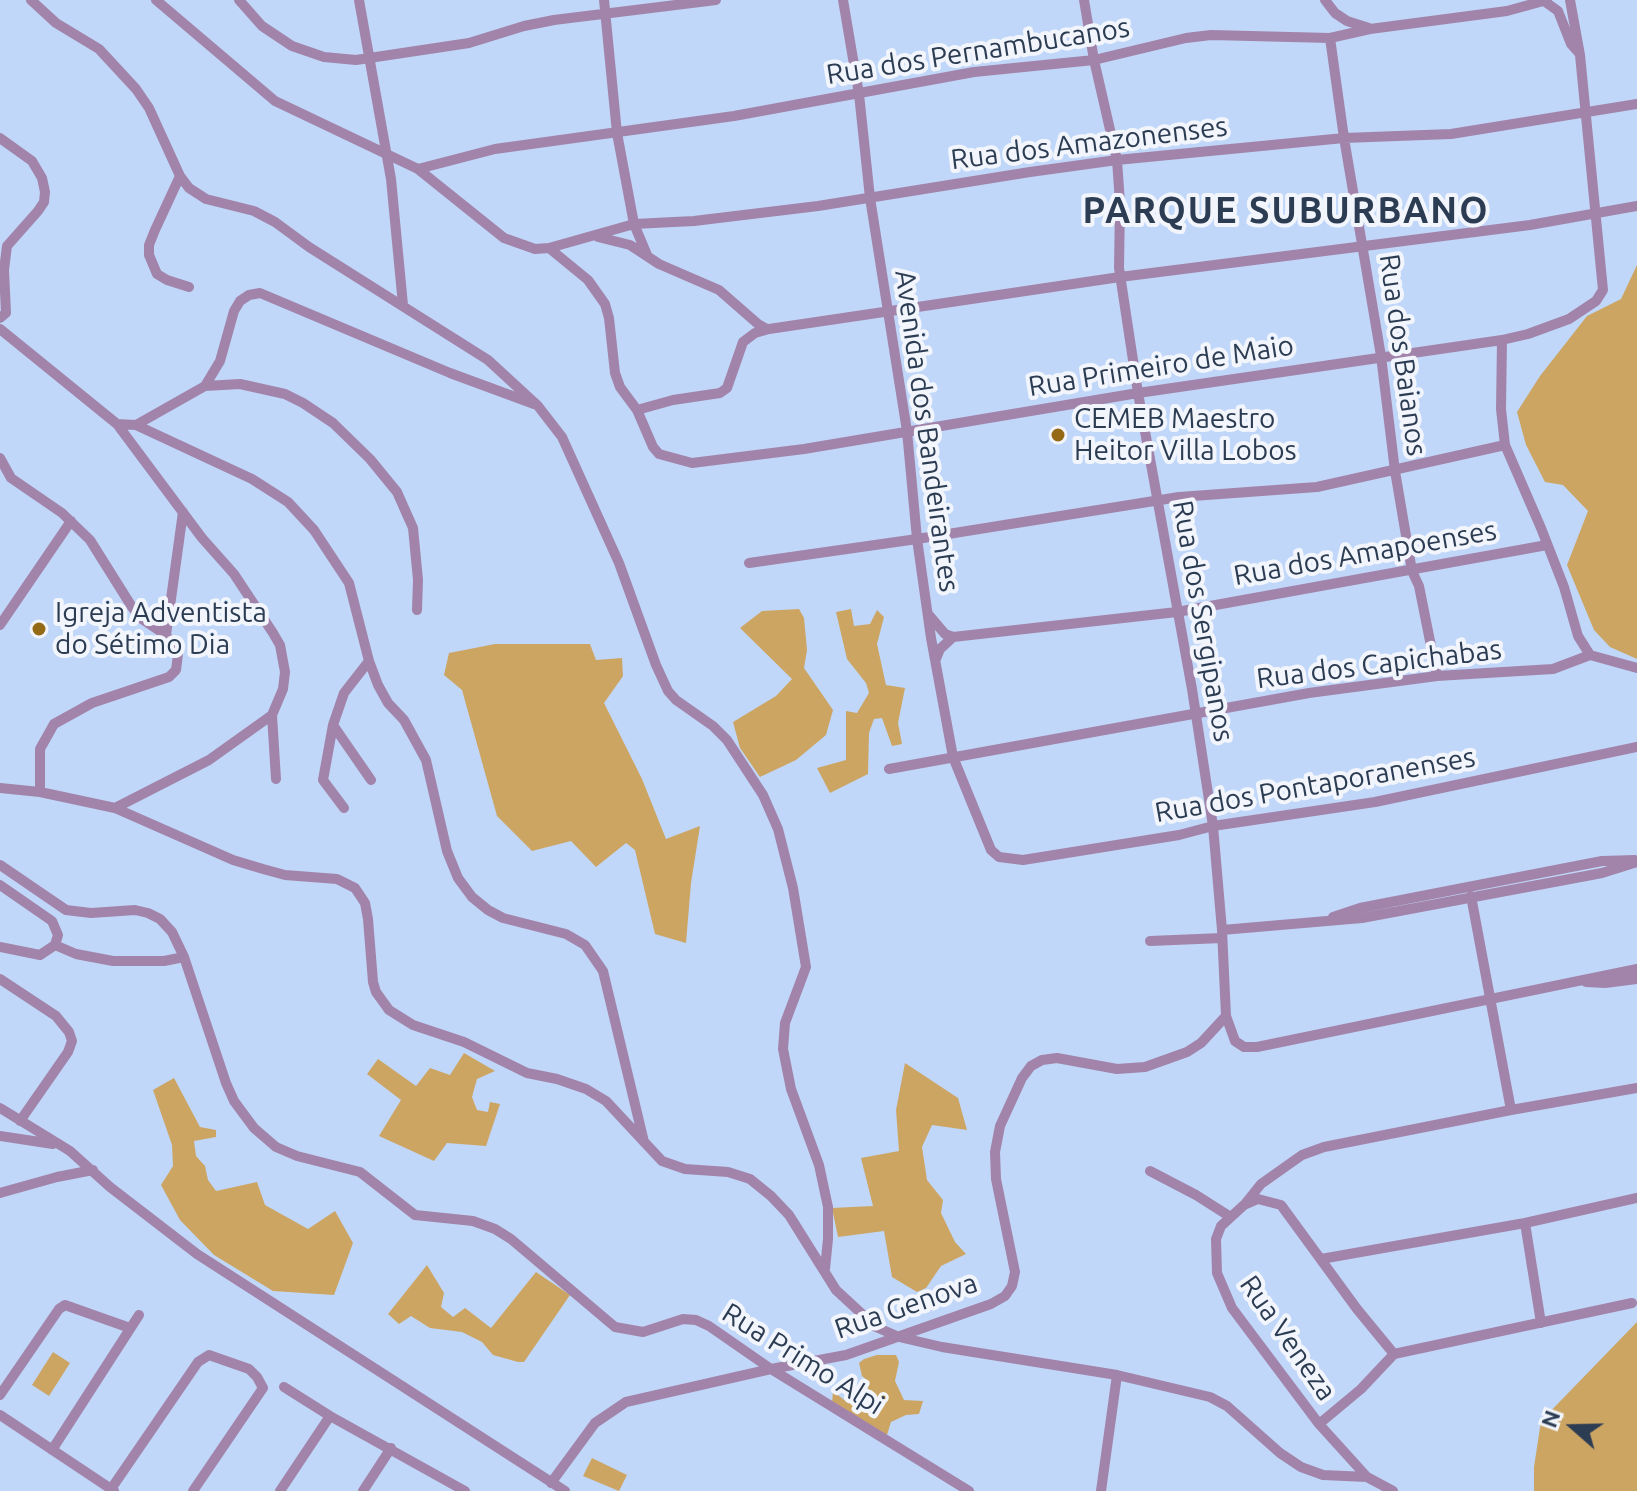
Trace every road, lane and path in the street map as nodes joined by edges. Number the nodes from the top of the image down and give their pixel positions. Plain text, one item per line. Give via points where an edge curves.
1 (31, 0) edge
2 (156, 0) edge
3 (239, 0) edge
4 (359, 0) edge
5 (716, 0) edge
6 (843, 0) edge
7 (1084, 0) edge
8 (1325, 0) edge
9 (1546, 0) edge
10 (1570, 0) edge
11 (605, 6) edge
12 (1370, 29) junction
13 (1330, 38) junction
14 (1580, 55) junction
15 (370, 59) junction
16 (1094, 60) junction
17 (859, 94) junction
18 (1637, 104) edge
19 (1585, 112) junction
20 (617, 133) junction
21 (0, 138) edge
22 (1344, 138) junction
23 (386, 152) junction
24 (1117, 160) junction
25 (418, 169) junction
26 (180, 176) junction
27 (870, 198) junction
28 (1637, 206) edge
29 (1595, 213) junction
30 (634, 224) junction
31 (593, 236) junction
32 (1364, 247) junction
33 (549, 248) junction
34 (647, 255) junction
35 (1120, 277) junction
36 (189, 287) dead end
37 (403, 305) junction
38 (888, 311) junction
39 (0, 318) edge
40 (0, 329) edge
41 (769, 329) junction
42 (1502, 340) junction
43 (1381, 356) junction
44 (205, 386) junction
45 (1138, 393) junction
46 (538, 406) junction
47 (637, 410) junction
48 (117, 424) junction
49 (136, 425) junction
50 (907, 431) junction
51 (1505, 445) junction
52 (0, 458) edge
53 (1395, 471) junction
54 (1157, 501) junction
55 (183, 512) junction
56 (71, 521) junction
57 (917, 539) junction
58 (1547, 545) junction
59 (749, 563) dead end
60 (1412, 571) junction
61 (417, 610) dead end
62 (1177, 612) junction
63 (928, 613) junction
64 (1, 622) edge
65 (166, 635) junction
66 (953, 637) junction
67 (1590, 655) junction
68 (369, 661) junction
69 (936, 661) junction
70 (1637, 668) edge
71 (1437, 676) junction
72 (1196, 713) junction
73 (272, 715) junction
74 (333, 725) junction
75 (1637, 747) edge
76 (953, 757) junction
77 (889, 769) dead end
78 (276, 779) dead end
79 (371, 780) dead end
80 (0, 788) edge
81 (40, 792) junction
82 (115, 808) junction
83 (344, 808) dead end
84 (1213, 826) junction
85 (999, 857) joint
86 (1637, 861) edge
87 (0, 865) edge
88 (0, 885) edge
89 (1471, 896) junction
90 (1319, 923) junction
91 (1222, 934) junction
92 (1150, 941) dead end
93 (55, 945) junction
94 (0, 947) edge
95 (184, 957) junction
96 (1637, 969) edge
97 (0, 979) edge
98 (1637, 979) edge
99 (1584, 982) junction
100 (1491, 999) junction
101 (1226, 1016) junction
102 (1637, 1088) edge
103 (636, 1100) junction
104 (0, 1108) edge
105 (1511, 1110) junction
106 (616, 1112) junction
107 (20, 1121) junction
108 (0, 1136) edge
109 (57, 1144) junction
110 (645, 1145) junction
111 (93, 1170) junction
112 (1150, 1171) dead end
113 (0, 1193) edge
114 (1637, 1198) edge
115 (1244, 1205) junction
116 (1229, 1216) junction
117 (1525, 1223) junction
118 (1321, 1259) junction
119 (825, 1269) junction
120 (1632, 1303) dead end
121 (139, 1315) dead end
122 (1541, 1323) junction
123 (130, 1328) junction
124 (899, 1337) junction
125 (1394, 1354) junction
126 (771, 1369) junction
127 (1117, 1375) junction
128 (284, 1387) dead end
129 (0, 1395) edge
130 (0, 1415) edge
131 (330, 1416) junction
132 (1319, 1424) junction
133 (391, 1448) junction
134 (52, 1450) junction
135 (1367, 1477) junction
136 (551, 1483) junction
137 (112, 1490) edge
138 (460, 1490) edge
139 (193, 1491) edge
140 (280, 1491) edge
141 (363, 1491) edge
142 (565, 1491) edge
143 (969, 1491) edge
144 (1101, 1491) edge
145 (1393, 1491) edge

1 - 26 street via 47,17 99,49 136,89
2 - 23 street via 275,101
3 - 15 street via 262,26 292,46 334,59
4 - 15 street
5 - 11 street
6 - 17 street, Avenida dos Bandeirantes
7 - 16 street, Rua dos Sergipanos
8 - 12 street via 1347,21
9 - 12 street, Rua dos Pernambucanos via 1507,11
9 - 14 street via 1558,11
10 - 14 street
11 - 15 street via 469,43
11 - 20 street
12 - 13 street, Rua dos Pernambucanos
13 - 16 street, Rua dos Pernambucanos via 1211,35
13 - 22 street, Rua dos Baianos
14 - 19 street
15 - 23 street
16 - 17 street, Rua dos Pernambucanos via 974,72
16 - 24 street, Rua dos Sergipanos
17 - 20 street, Rua dos Pernambucanos
17 - 27 street, Avenida dos Bandeirantes
18 - 19 street, Rua dos Amazonenses
19 - 22 street, Rua dos Amazonenses via 1451,134
19 - 29 street
20 - 25 street, Rua dos Pernambucanos via 495,149
20 - 30 street
21 - 39 street via 32,161 45,192 38,211 7,246 6,313
22 - 24 street, Rua dos Amazonenses
22 - 32 street, Rua dos Baianos
23 - 25 street
23 - 37 street
24 - 27 street, Rua dos Amazonenses
24 - 35 street, Rua dos Sergipanos
25 - 33 street via 504,238 526,247
26 - 36 street via 149,255 157,274
26 - 37 street via 206,199 275,222
27 - 30 street, Rua dos Amazonenses
27 - 38 street, Avenida dos Bandeirantes
28 - 29 street
29 - 32 street
29 - 42 street, Rua Primeiro de Maio via 1603,287 1596,301 1569,319
30 - 31 street, Rua dos Amazonenses
30 - 34 street
31 - 33 street, Rua dos Amazonenses
31 - 34 street via 621,241
32 - 35 street
32 - 43 street, Rua dos Baianos
33 - 47 street via 588,280 605,304 615,373
34 - 41 street via 719,290
35 - 38 street
35 - 45 street, Rua dos Sergipanos
37 - 46 street via 488,360
38 - 41 street
38 - 50 street, Avenida dos Bandeirantes
40 - 48 street
41 - 47 street via 743,342 727,388 720,393
42 - 43 street, Rua Primeiro de Maio
42 - 51 street
43 - 45 street, Rua Primeiro de Maio
43 - 53 street, Rua dos Baianos
44 - 46 street via 220,361 240,301 260,293
44 - 49 street
44 - 61 street via 240,384 285,394 333,423 370,459 397,492 413,528
45 - 50 street, Rua Primeiro de Maio
45 - 54 street, Rua dos Sergipanos
46 - 119 street via 575,465 668,691 727,740 778,829 806,967 785,1023 783,1049 828,1207
47 - 50 street, Rua Primeiro de Maio via 659,454 677,461 711,463
48 - 49 street
48 - 55 street
49 - 68 street via 252,479 288,502 349,583
50 - 57 street, Avenida dos Bandeirantes
51 - 53 street
51 - 58 street
52 - 56 street via 11,478
53 - 54 street via 1317,487
53 - 60 street, Rua dos Baianos
54 - 57 street
54 - 62 street, Rua dos Sergipanos
55 - 65 street
55 - 73 street via 234,574 280,645 285,672
56 - 64 street
56 - 65 street via 90,540 142,619
57 - 59 street
57 - 63 street, Avenida dos Bandeirantes
58 - 60 street, Rua dos Amapoenses
58 - 67 street via 1578,636
60 - 62 street, Rua dos Amapoenses
60 - 71 street, Rua dos Baianos
62 - 66 street, Rua dos Amapoenses
62 - 72 street, Rua dos Sergipanos
63 - 66 street
63 - 69 street, Avenida dos Bandeirantes
65 - 81 street via 178,654 169,677 92,703 54,724 40,749
66 - 69 street
67 - 70 street
67 - 71 street, Rua dos Capichabas via 1553,669
68 - 74 street via 347,686
68 - 103 street via 383,694 426,760 451,865 465,889 503,918 566,934 594,956 603,971
69 - 76 street, Avenida dos Bandeirantes
71 - 72 street, Rua dos Capichabas
72 - 76 street, Rua dos Capichabas
72 - 84 street, Rua dos Sergipanos
73 - 78 street
73 - 82 street via 209,760
74 - 79 street
74 - 83 street via 323,780
75 - 84 street, Rua dos Pontaporanenses via 1375,802
76 - 77 street, Rua dos Capichabas
76 - 85 street, Avenida dos Bandeirantes via 984,838
80 - 81 street
81 - 82 street
82 - 106 street via 233,860 285,875 346,882 365,903 373,982 389,1010 527,1073 586,1089
84 - 85 street, Rua dos Pontaporanenses via 1023,860
84 - 91 street, Rua dos Sergipanos
86 - 89 street via 1602,873
86 - 90 street via 1602,861 1360,908
87 - 95 street, Rua Primo Alpi via 66,910 135,910 160,919
88 - 93 street via 52,921 58,935
89 - 90 street
89 - 100 street
90 - 91 street
91 - 92 street
91 - 101 street, Rua dos Sergipanos
93 - 94 street via 40,955
93 - 95 street via 113,961
95 - 126 street, Rua Primo Alpi via 234,1101 276,1147 360,1172 415,1215 473,1221 495,1229 615,1327 643,1332 696,1320
96 - 99 street
97 - 107 street via 56,1016 72,1041
98 - 99 street
99 - 100 street
100 - 101 street via 1257,1047 1235,1041
100 - 105 street
101 - 124 street, Rua Genova via 1187,1052 1145,1067 1117,1069 1057,1058 1031,1066 1000,1126 995,1152 1015,1272 1012,1286 991,1304
102 - 105 street
103 - 106 street
103 - 110 street
104 - 107 street
105 - 115 street via 1324,1147 1302,1155 1261,1184
106 - 110 street
107 - 109 street
108 - 109 street
109 - 111 street
110 - 119 street via 672,1166 750,1179 789,1215
111 - 113 street
111 - 136 street via 197,1254
112 - 116 street
114 - 117 street
115 - 116 street
115 - 118 street via 1258,1199 1281,1205
116 - 132 street, Rua Veneza via 1216,1239 1223,1291
117 - 118 street
117 - 122 street
118 - 125 street
119 - 124 street via 853,1308
120 - 122 street
121 - 123 street
122 - 125 street
123 - 129 street via 70,1305 59,1309
123 - 134 street
124 - 126 street, Rua Genova via 846,1355
124 - 127 street
125 - 132 street
126 - 136 street, Rua Genova via 626,1402 595,1423
126 - 143 street, Rua Primo Alpi
127 - 135 street via 1210,1397 1301,1467 1323,1475
127 - 144 street
128 - 131 street
130 - 134 street
131 - 133 street
131 - 140 street
132 - 135 street, Rua Veneza
133 - 138 street
133 - 141 street
134 - 137 street
135 - 145 street
136 - 142 street
137 - 139 street via 198,1362 209,1355 249,1369 263,1388

